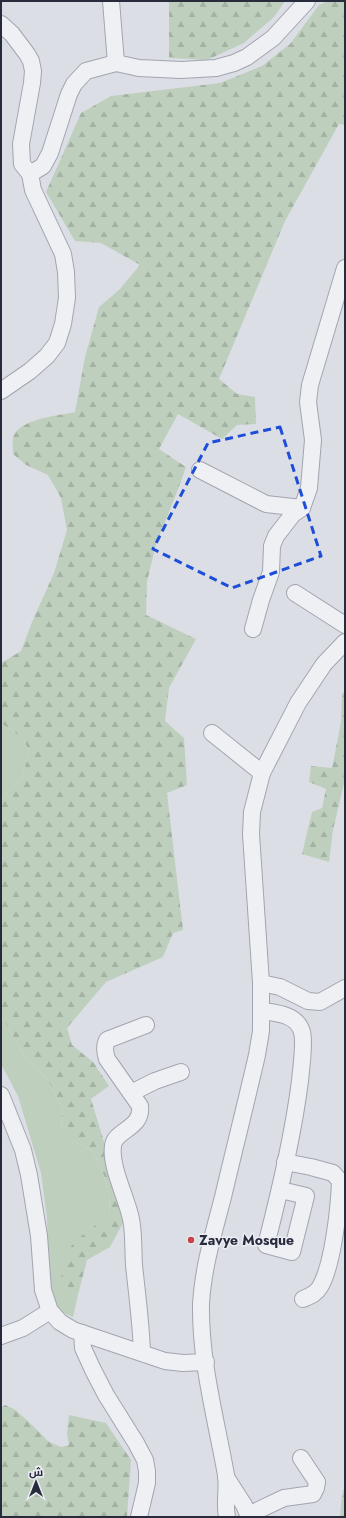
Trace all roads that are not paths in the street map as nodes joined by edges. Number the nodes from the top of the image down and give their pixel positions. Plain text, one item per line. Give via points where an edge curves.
1 (111, 1) edge
2 (307, 1) edge
3 (1, 24) edge
4 (116, 63) junction
5 (30, 174) junction
6 (345, 268) edge
7 (1, 391) edge
8 (200, 470) dead end
9 (302, 508) junction
10 (295, 593) dead end
11 (345, 625) edge
12 (253, 629) dead end
13 (345, 642) edge
14 (212, 733) dead end
15 (262, 773) junction
16 (261, 983) junction
17 (345, 988) edge
18 (262, 1011) junction
19 (146, 1025) dead end
20 (181, 1072) dead end
21 (131, 1093) junction
22 (1, 1095) edge
23 (5, 1114) edge
24 (285, 1162) junction
25 (281, 1190) dead end
26 (303, 1299) dead end
27 (50, 1311) junction
28 (82, 1333) junction
29 (1, 1336) edge
30 (142, 1352) junction
31 (206, 1362) junction
32 (301, 1458) dead end
33 (226, 1477) junction
34 (249, 1516) edge
35 (139, 1517) edge
36 (227, 1517) edge

1 - 4 street
2 - 4 street via 273,38 247,58 234,63 216,68 181,70 139,68
3 - 5 street via 27,54 33,71 21,144 22,164
4 - 5 street via 86,71 74,84 50,153 43,166
5 - 7 street via 33,190 63,254 67,298 64,324 57,342 47,356
6 - 9 street via 310,385 308,402 313,440 312,458 309,488
8 - 9 street via 266,504
9 - 12 street via 293,514 276,536 272,546 271,572
10 - 11 street
13 - 15 street via 324,664 298,703
14 - 15 street
15 - 16 street via 252,812 251,834
16 - 17 street via 280,987 308,1001 320,1002
16 - 18 street
18 - 24 street via 285,1015 296,1021 302,1032 302,1063 297,1103
18 - 31 street via 257,1055 206,1262 202,1331
19 - 21 street via 107,1040 105,1044 107,1059
20 - 21 street
21 - 30 street via 141,1112 112,1145 116,1169 131,1218
22 - 23 street
23 - 27 street via 23,1150 29,1175 39,1236 43,1290
24 - 25 street
24 - 26 street via 333,1173 340,1181 327,1270 321,1287 315,1294
27 - 28 street via 60,1322
27 - 29 street via 23,1328
28 - 30 street
28 - 35 street via 83,1348 93,1370 145,1460 147,1483
30 - 31 street via 165,1361 183,1364
31 - 33 street
32 - 34 street via 317,1482 313,1494 284,1498
33 - 34 street
33 - 36 street

